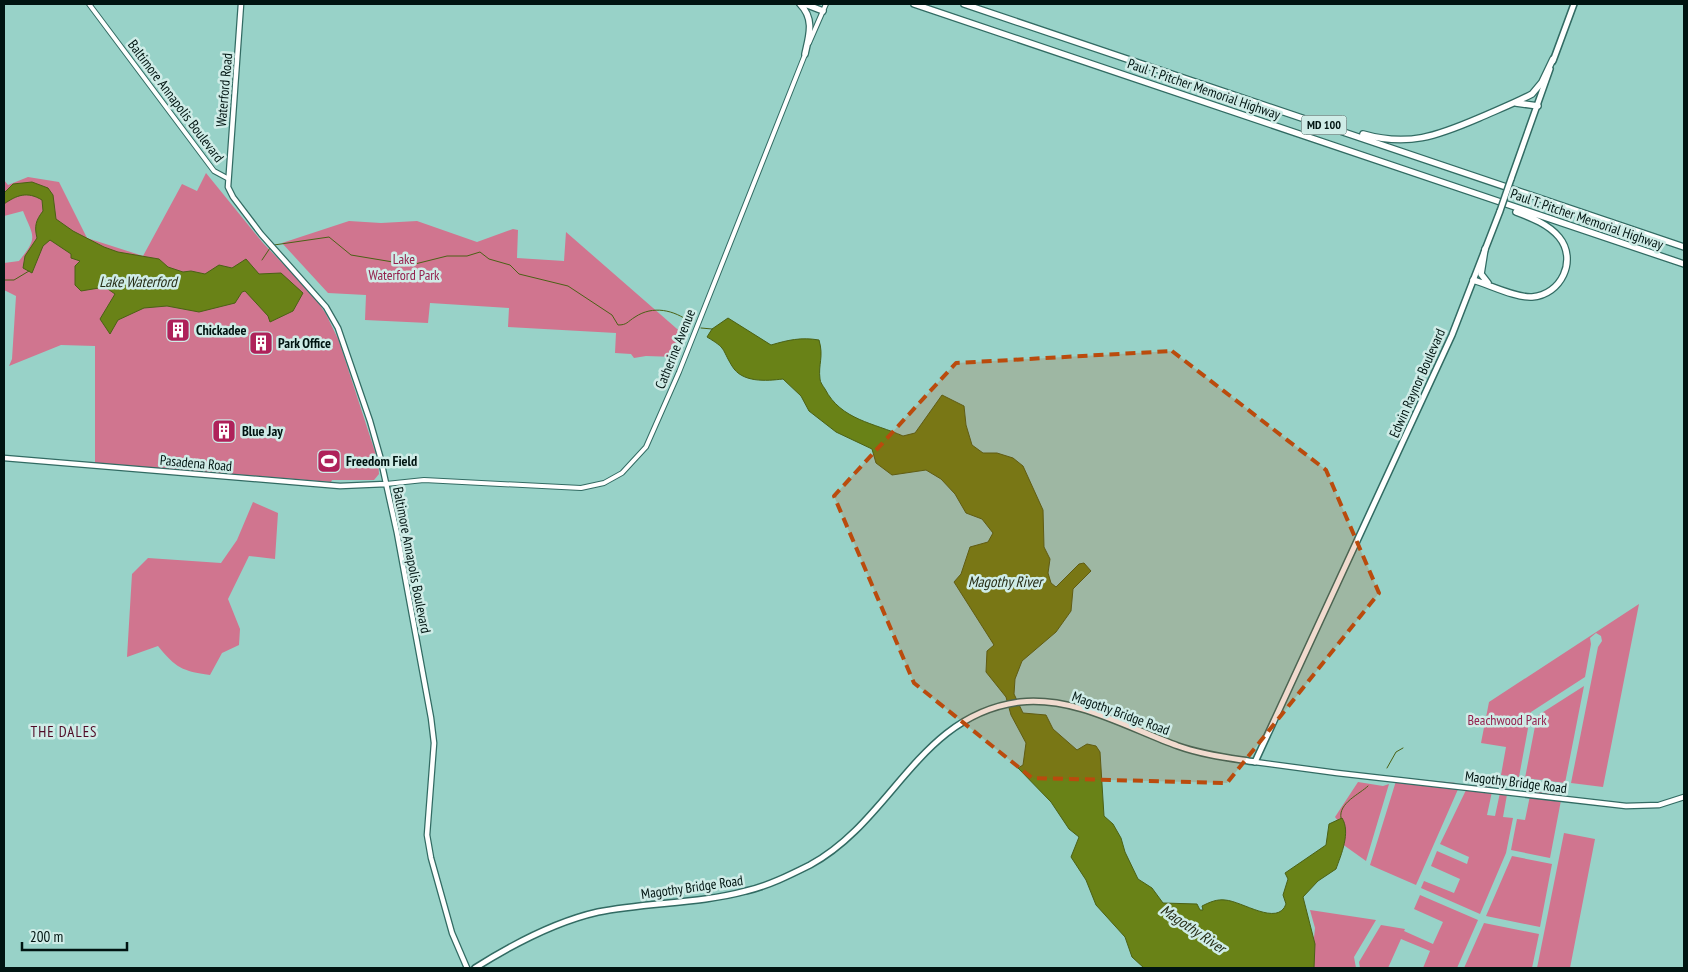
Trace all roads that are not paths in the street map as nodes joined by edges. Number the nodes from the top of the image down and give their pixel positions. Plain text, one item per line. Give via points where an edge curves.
1 (89, 4) edge
2 (241, 4) edge
3 (800, 4) edge
4 (805, 4) edge
5 (826, 4) edge
6 (914, 4) edge
7 (964, 4) edge
8 (1574, 4) edge
9 (823, 11) junction
10 (805, 54) junction
11 (1553, 59) junction
12 (1237, 96) junction
13 (1512, 104) junction
14 (1538, 106) junction
15 (228, 178) junction
16 (1478, 195) junction
17 (1684, 246) edge
18 (1485, 249) junction
19 (1684, 264) edge
20 (1473, 280) junction
21 (1497, 287) junction
22 (4, 458) edge
23 (386, 484) junction
24 (1256, 762) junction
25 (1684, 797) edge
26 (467, 968) edge
27 (475, 968) edge

1 - 15 street, Baltimore Annapolis Boulevard via 214,171
2 - 15 main road, Waterford Road
3 - 10 highway via 807,12 810,25
4 - 9 highway
5 - 9 street, Catherine Avenue
6 - 16 highway, Paul T. Pitcher Memorial Highway / MD 100
7 - 12 highway, Paul T. Pitcher Memorial Highway / MD 100
8 - 11 main road, Edwin Raynor Boulevard
9 - 10 street, Catherine Avenue
10 - 23 street, Catherine Avenue via 679,372 646,447 636,461 622,474 604,483 581,488 424,480
11 - 13 highway via 1536,89
11 - 14 main road, Edwin Raynor Boulevard
12 - 13 highway via 1365,135 1396,140 1431,137
12 - 17 highway, Paul T. Pitcher Memorial Highway / MD 100
13 - 14 highway
14 - 18 main road, Edwin Raynor Boulevard, bridge
15 - 23 main road, Baltimore Annapolis Boulevard via 229,190 243,211 332,316 368,414
16 - 19 highway, Paul T. Pitcher Memorial Highway / MD 100
16 - 21 highway via 1552,230 1563,242 1568,257 1562,279 1554,289 1542,295 1521,296
18 - 20 main road, Edwin Raynor Boulevard
18 - 21 highway via 1481,274 1486,282
20 - 21 highway
20 - 24 main road, Edwin Raynor Boulevard via 1416,415
22 - 23 main road, Pasadena Road via 345,487
23 - 26 main road, Baltimore Annapolis Boulevard via 434,743 427,835 452,933
24 - 25 main road, Magothy Bridge Road via 1626,806 1659,805
24 - 27 main road, Magothy Bridge Road via 1181,747 1065,704 1020,702 1002,706 966,718 945,733 864,823 812,864 745,892 584,916 547,929

